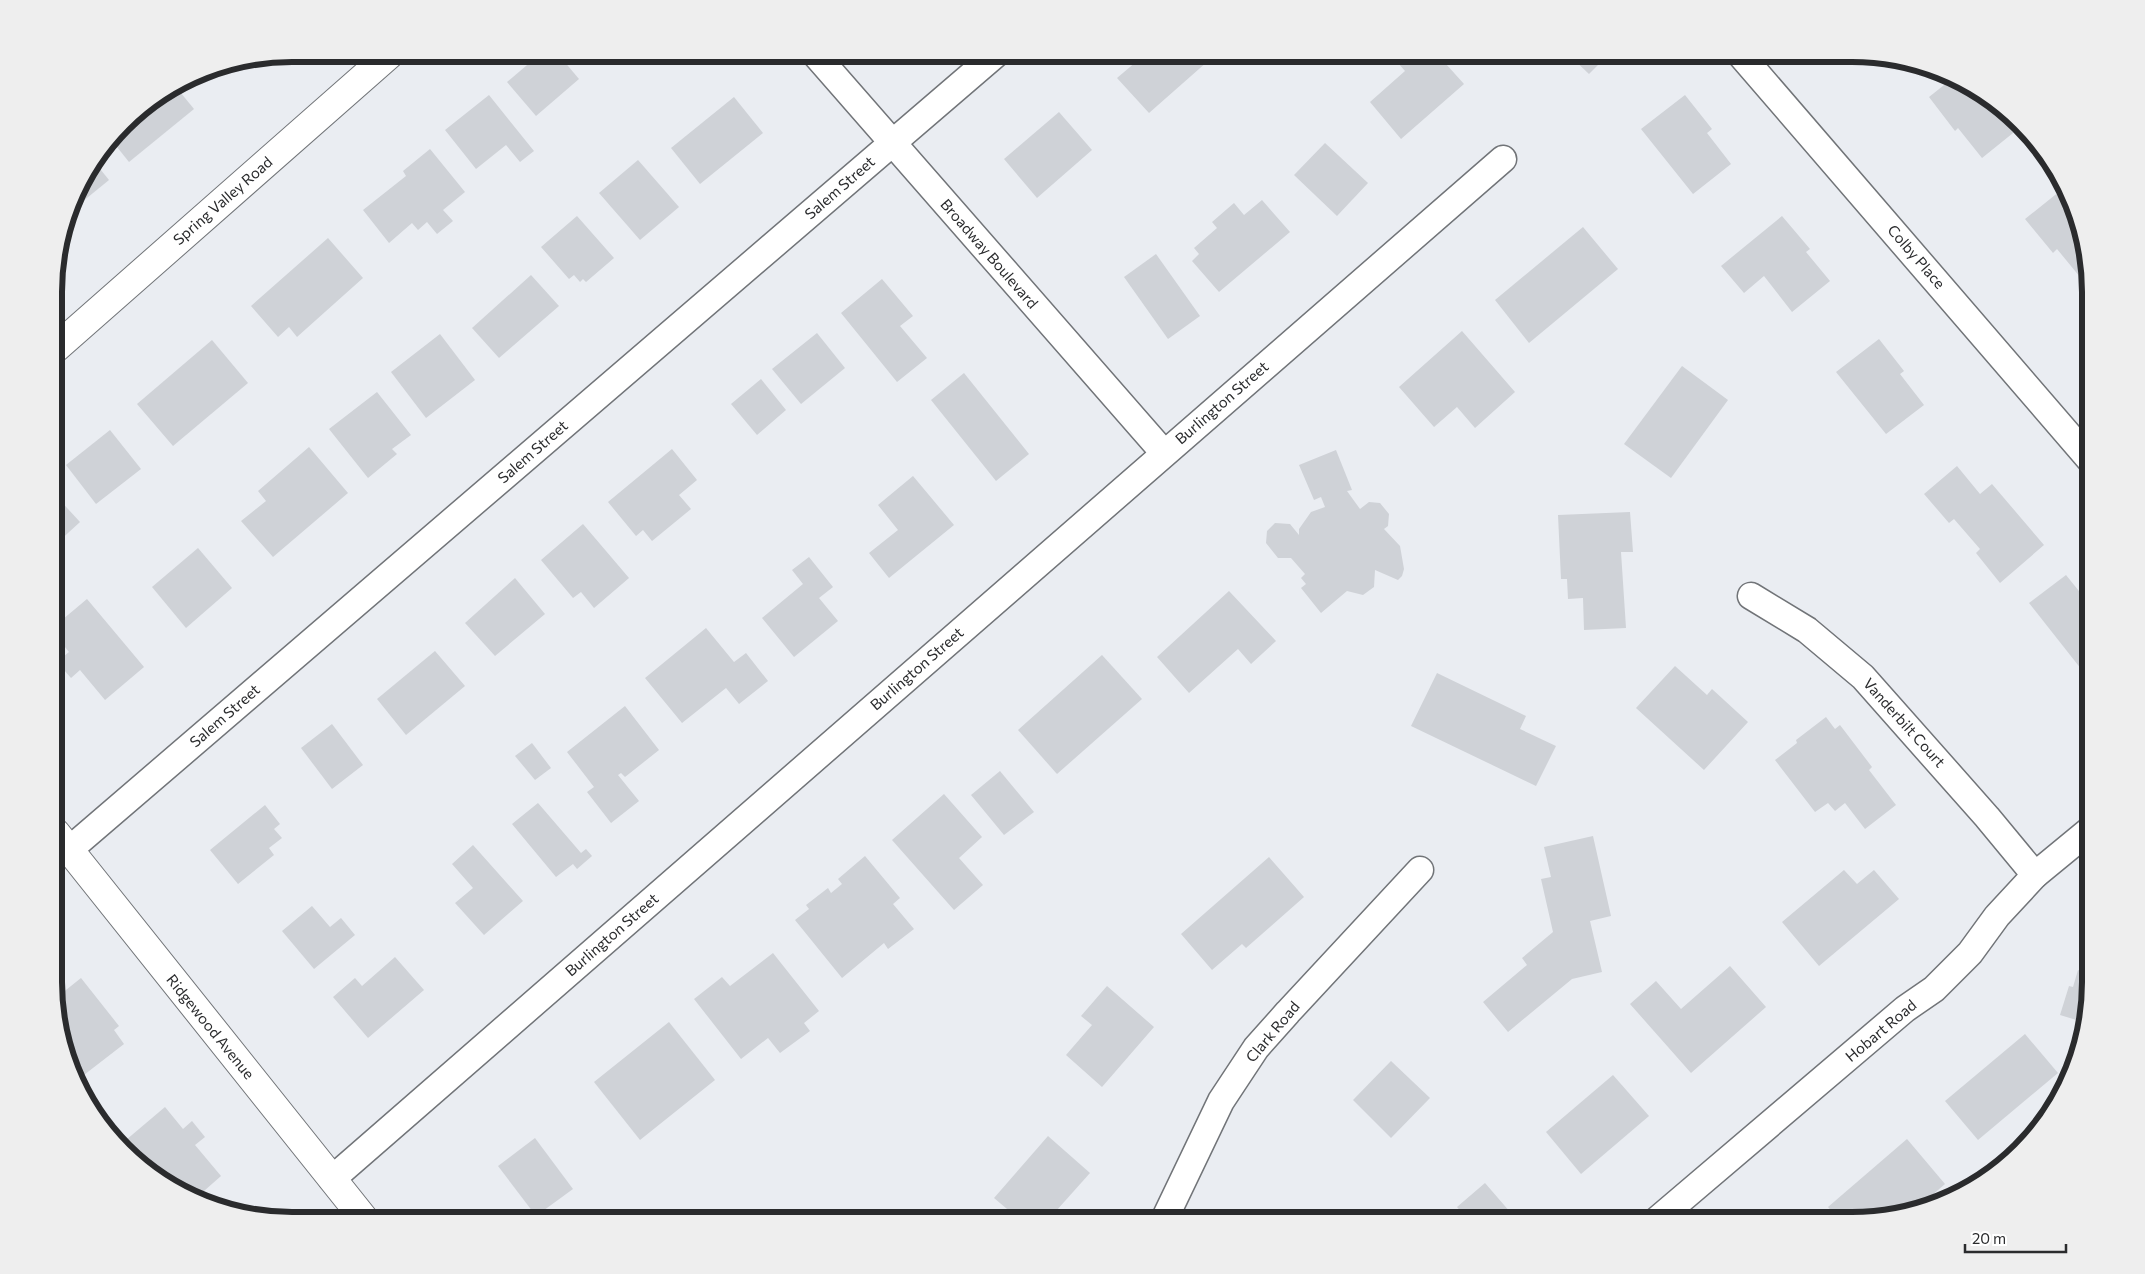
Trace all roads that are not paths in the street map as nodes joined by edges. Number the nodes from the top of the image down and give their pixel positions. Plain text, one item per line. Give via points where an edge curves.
1 (381, 62) edge
2 (822, 62) edge
3 (987, 62) edge
4 (1747, 62) edge
5 (892, 144) junction
6 (1502, 159) dead end
7 (62, 343) edge
8 (2082, 451) edge
9 (1164, 453) junction
10 (1751, 596) dead end
11 (2082, 836) edge
12 (62, 842) edge
13 (1420, 870) dead end
14 (2035, 875) junction
15 (332, 1179) junction
16 (359, 1212) edge
17 (1168, 1212) edge
18 (1666, 1212) edge

1 - 7 street, Spring Valley Road
2 - 5 street, Broadway Boulevard
3 - 5 street, Salem Street
4 - 8 street, Colby Place
5 - 9 street, Broadway Boulevard
5 - 12 street, Salem Street
6 - 9 street, Burlington Street
9 - 15 street, Burlington Street
10 - 14 street, Vanderbilt Court via 1807,630 1863,676
11 - 14 street, Hobart Road
12 - 15 street, Ridgewood Avenue
13 - 17 street, Clark Road via 1256,1048 1221,1101
14 - 18 street, Hobart Road via 1997,916 1970,954 1934,989 1905,1009
15 - 16 street, Ridgewood Avenue

